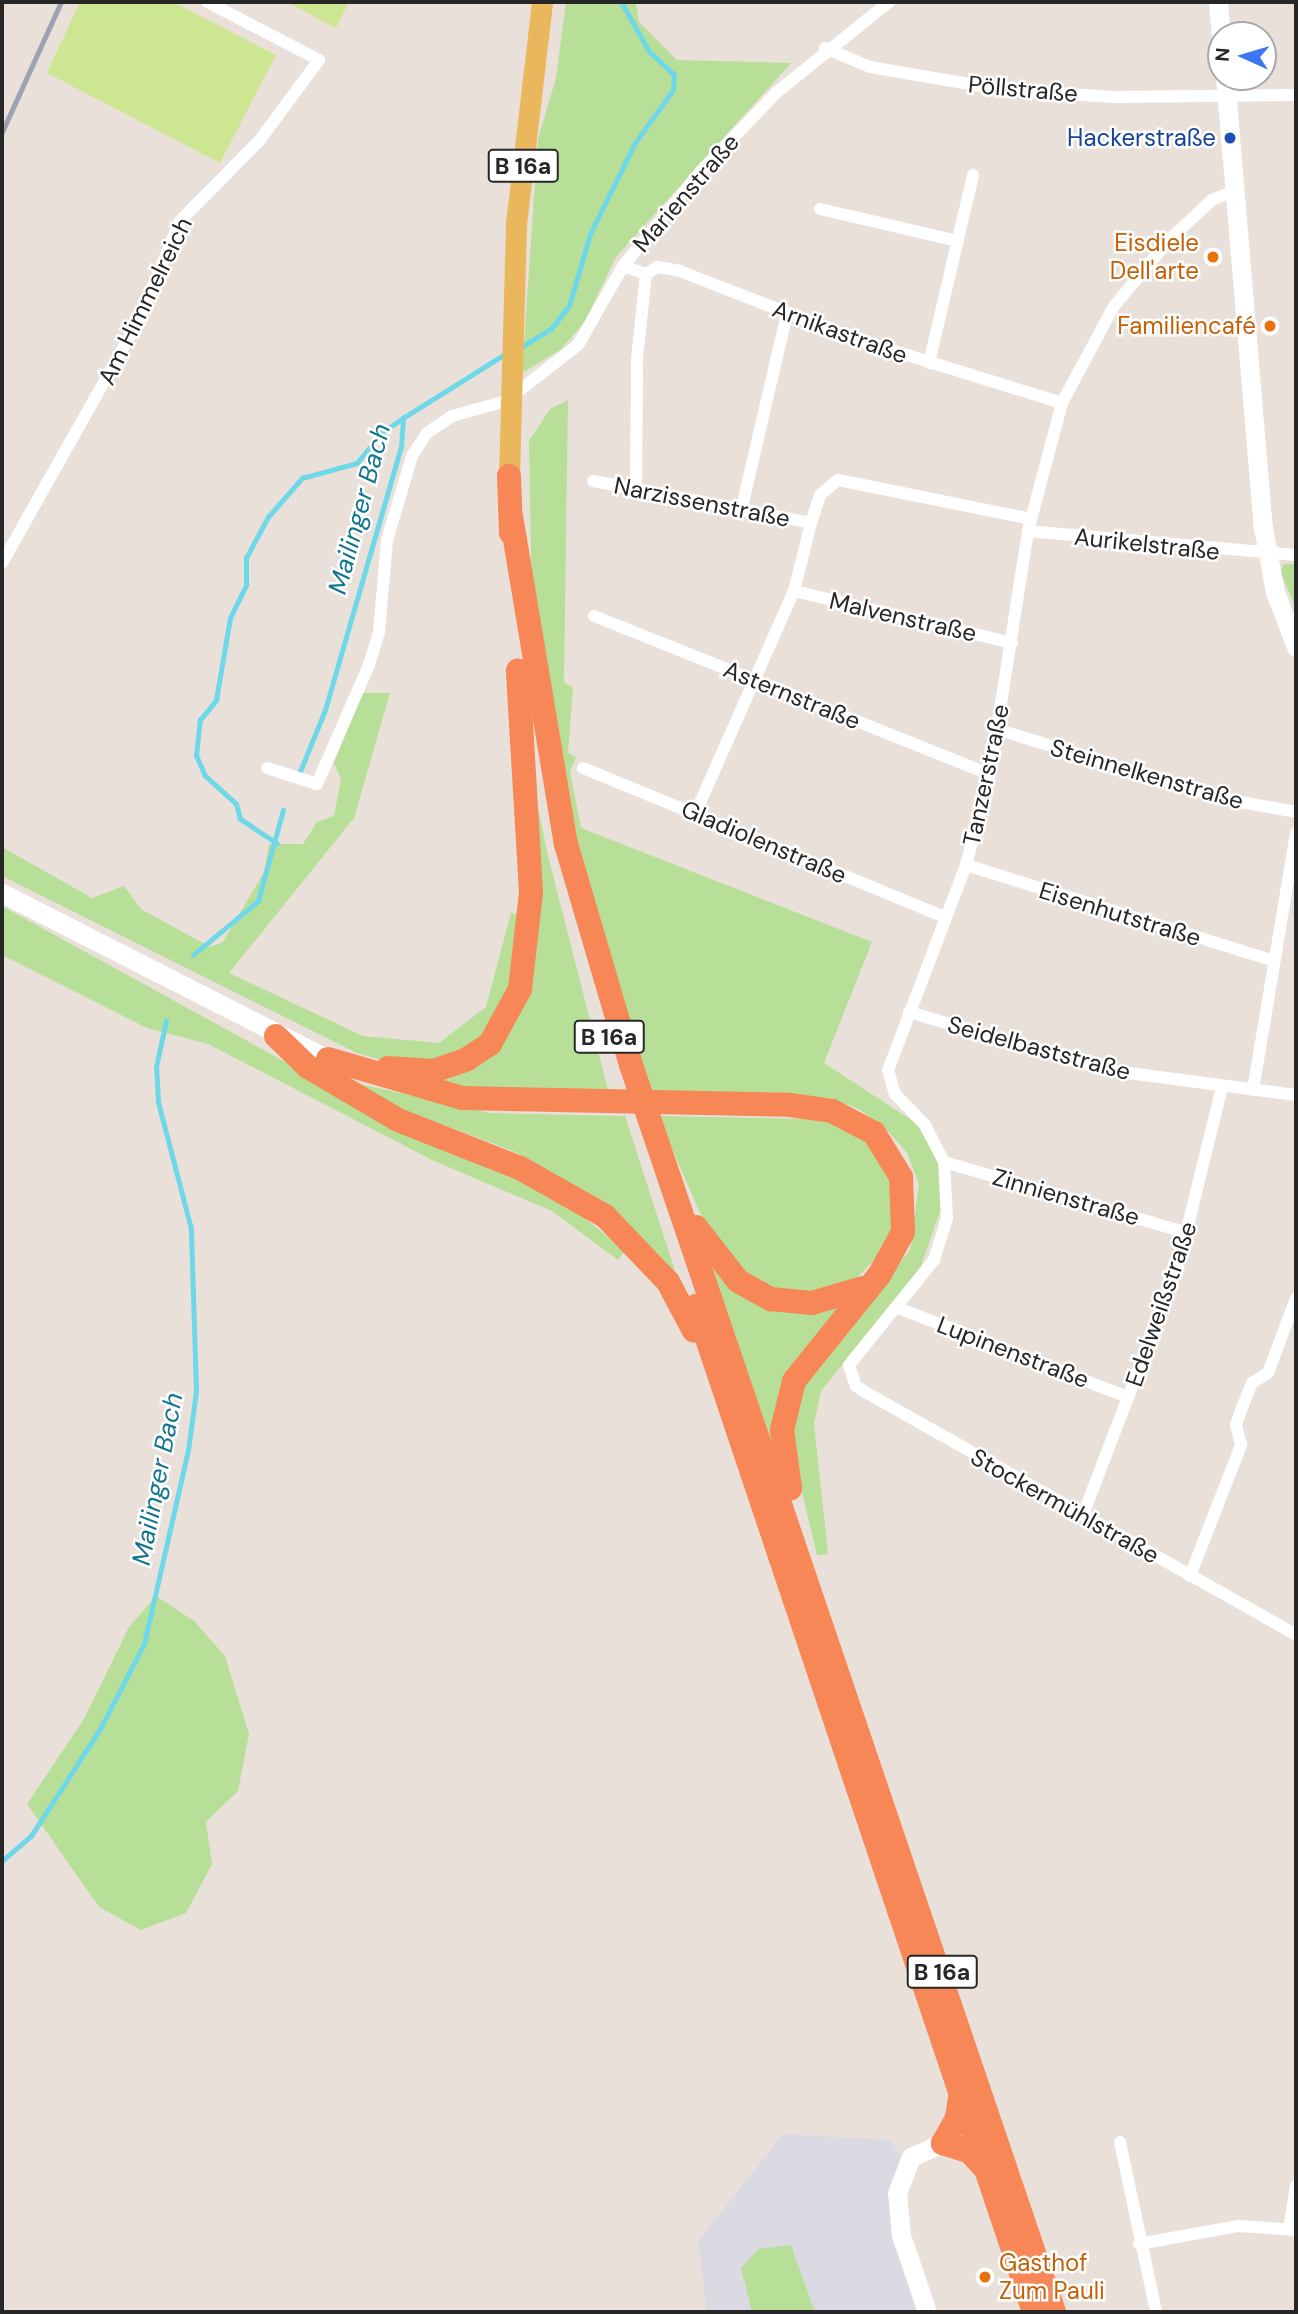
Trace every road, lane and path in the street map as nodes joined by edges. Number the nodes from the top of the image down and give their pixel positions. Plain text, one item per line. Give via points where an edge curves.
1 (206, 2) edge
2 (542, 2) edge
3 (889, 2) edge
4 (1218, 2) edge
5 (1220, 21) edge
6 (825, 48) junction
7 (1207, 87) edge
8 (1226, 91) edge
9 (1268, 91) edge
10 (1296, 95) edge
11 (972, 175) dead end
12 (1234, 191) junction
13 (820, 209) dead end
14 (957, 241) junction
15 (623, 266) junction
16 (646, 274) junction
17 (788, 314) junction
18 (929, 363) junction
19 (506, 401) junction
20 (1062, 403) junction
21 (509, 476) joint
22 (593, 481) dead end
23 (636, 486) junction
24 (742, 507) junction
25 (511, 516) junction
26 (811, 523) junction
27 (1029, 525) junction
28 (1267, 555) junction
29 (1296, 555) edge
30 (2, 563) edge
31 (794, 591) junction
32 (594, 616) dead end
33 (1012, 643) junction
34 (1296, 647) edge
35 (516, 652) junction
36 (758, 681) junction
37 (999, 730) junction
38 (267, 768) dead end
39 (583, 768) dead end
40 (990, 774) junction
41 (1296, 813) edge
42 (695, 814) junction
43 (1296, 834) edge
44 (966, 865) junction
45 (2, 893) edge
46 (944, 917) junction
47 (1274, 961) junction
48 (909, 1012) junction
49 (276, 1036) junction
50 (328, 1059) junction
51 (1222, 1087) junction
52 (1253, 1090) junction
53 (1296, 1096) edge
54 (944, 1162) junction
55 (673, 1187) junction
56 (1189, 1233) junction
57 (867, 1286) junction
58 (1296, 1298) edge
59 (898, 1308) junction
60 (849, 1365) joint
61 (1128, 1397) junction
62 (731, 1415) junction
63 (1083, 1515) junction
64 (1191, 1576) junction
65 (825, 1633) junction
66 (1296, 1635) edge
67 (961, 2088) junction
68 (1120, 2142) dead end
69 (943, 2143) junction
70 (989, 2172) junction
71 (1296, 2186) edge
72 (1293, 2229) edge
73 (1139, 2244) junction
74 (927, 2312) edge
75 (1034, 2312) edge
76 (1054, 2312) edge
77 (1156, 2312) edge

1 - 30 street, Am Himmelreich via 318,60 259,141 180,221 138,322
2 - 19 main road, B 16a via 508,331
3 - 6 street, Marienstraße
4 - 5 street
6 - 7 street, Pöllstraße via 870,66 999,89 1113,97
6 - 15 street, Marienstraße via 701,171
8 - 12 street
9 - 10 street, Pöllstraße
11 - 14 street
12 - 20 street, Tanzerstraße via 1212,200 1169,240 1114,306
12 - 28 street
13 - 14 street
14 - 18 street
15 - 16 street, Arnikastraße
15 - 19 street, Marienstraße via 593,329
16 - 17 street, Arnikastraße via 657,267 677,270
16 - 23 street via 637,359
17 - 18 street, Arnikastraße
17 - 24 street
18 - 20 street, Arnikastraße
19 - 21 main road, B 16a
19 - 38 street via 435,426 412,456 387,540 379,632 317,784
20 - 27 street, Tanzerstraße
21 - 25 highway, B 16a
22 - 23 street, Narzissenstraße
23 - 24 street, Narzissenstraße
24 - 26 street, Narzissenstraße
25 - 35 highway, B 16a
25 - 55 highway, B 16a via 529,653 566,844
26 - 27 street, Narzissenstraße via 820,495 838,480
26 - 31 street
27 - 28 street, Aurikelstraße
27 - 33 street, Tanzerstraße
28 - 29 street, Aurikelstraße
28 - 34 street
31 - 33 street, Malvenstraße
31 - 36 street
32 - 36 street, Asternstraße
33 - 37 street, Tanzerstraße
35 - 50 highway via 531,892 526,957 511,1012 489,1044 433,1071
35 - 62 highway, B 16a via 574,928
36 - 40 street, Asternstraße
36 - 42 street
37 - 40 street, Tanzerstraße
37 - 41 street, Steinnelkenstraße via 1230,800
39 - 42 street, Gladiolenstraße
40 - 44 street, Tanzerstraße
42 - 46 street, Gladiolenstraße
43 - 47 street
44 - 46 street, Tanzerstraße
44 - 47 street, Eisenhutstraße
45 - 49 street
46 - 48 street, Tanzerstraße
47 - 52 street
48 - 51 street, Seidelbaststraße via 1106,1070
48 - 54 street, Tanzerstraße via 889,1082 925,1125
49 - 50 street
49 - 62 highway via 308,1067 398,1120 520,1168 605,1216 668,1282
50 - 57 highway via 461,1098 832,1111 856,1120 887,1148 901,1177 906,1220 889,1262
51 - 52 street, Seidelbaststraße
51 - 56 street, Edelweißstraße
52 - 53 street, Seidelbaststraße
54 - 56 street, Zinnienstraße
54 - 59 street, Tanzerstraße via 948,1185 941,1241
55 - 57 highway via 722,1265 753,1292 812,1303
55 - 65 highway, B 16a
56 - 61 street, Edelweißstraße
57 - 65 highway via 822,1339 784,1404 784,1462
58 - 64 street via 1268,1373 1252,1384 1243,1405 1237,1425 1241,1445
59 - 60 street, Tanzerstraße
59 - 61 street, Lupinenstraße
60 - 63 street, Stockermühlstraße via 856,1386
61 - 63 street, Edelweißstraße
62 - 67 highway, B 16a
63 - 64 street, Stockermühlstraße
64 - 66 street, Stockermühlstraße
65 - 76 highway, B 16a
67 - 69 highway via 957,2118
67 - 70 highway, B 16a
68 - 73 street
69 - 70 highway via 970,2152
69 - 74 street via 911,2157 897,2193 901,2235
70 - 75 highway, B 16a
71 - 72 street
72 - 73 street via 1238,2226
73 - 77 street

